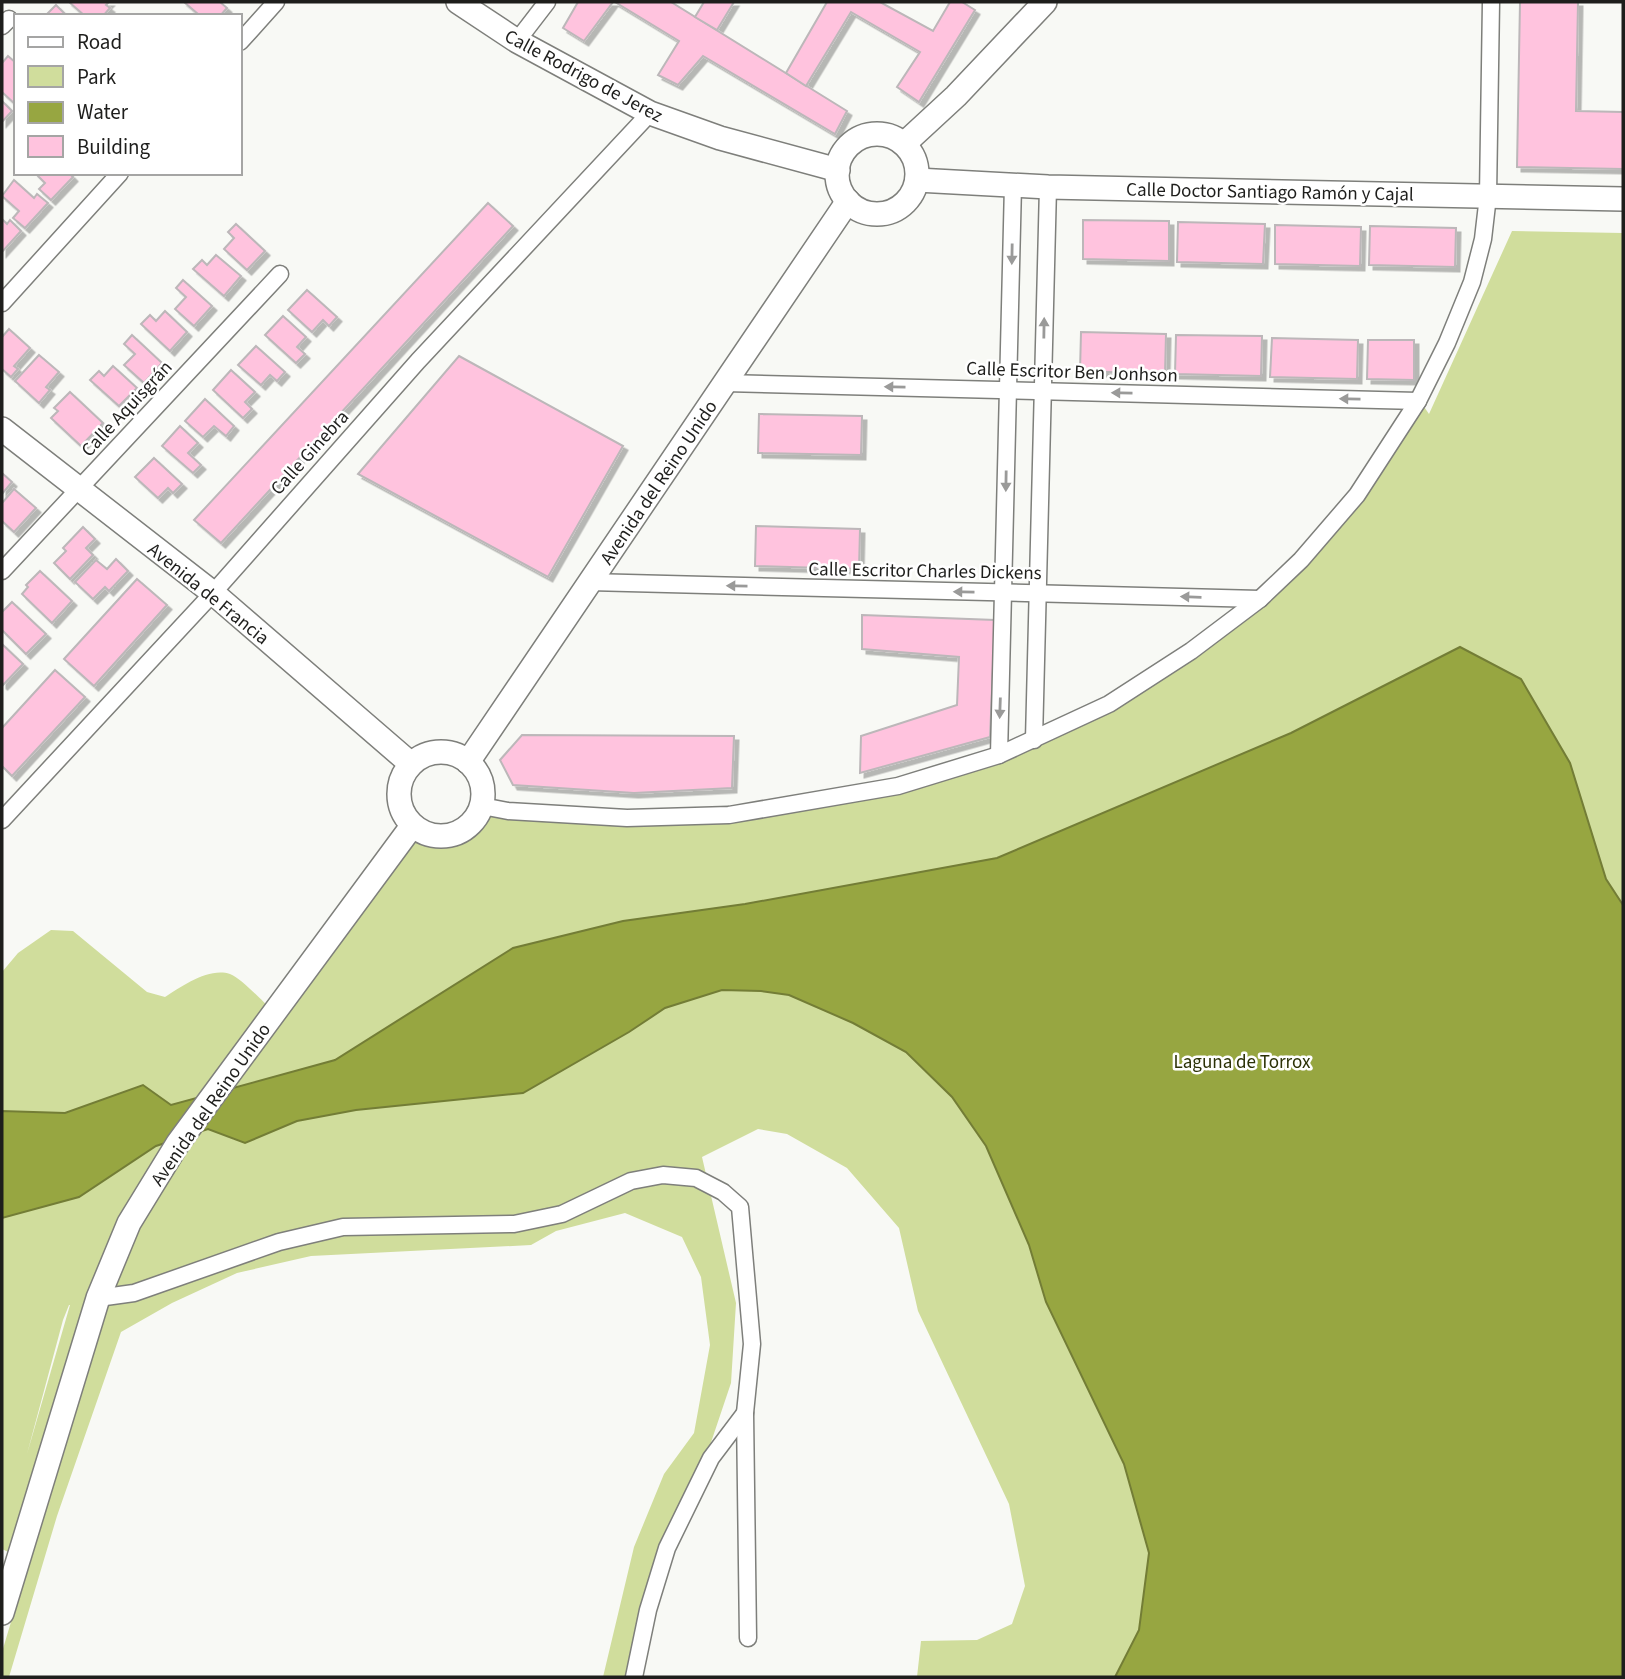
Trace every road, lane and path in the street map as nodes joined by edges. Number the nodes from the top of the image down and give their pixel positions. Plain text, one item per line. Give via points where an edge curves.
1 (276, 2) edge
2 (458, 2) edge
3 (547, 2) edge
4 (1045, 2) edge
5 (1491, 2) edge
6 (242, 40) edge
7 (517, 41) junction
8 (650, 113) junction
9 (904, 144) junction
10 (838, 170) junction
11 (118, 175) edge
12 (917, 180) junction
13 (1013, 185) junction
14 (1048, 187) junction
15 (1488, 196) junction
16 (1623, 199) edge
17 (848, 201) junction
18 (280, 274) dead end
19 (2, 303) edge
20 (725, 383) junction
21 (1008, 390) junction
22 (1043, 391) junction
23 (1418, 401) junction
24 (2, 429) edge
25 (79, 488) junction
26 (2, 571) edge
27 (589, 582) junction
28 (213, 593) junction
29 (1003, 593) junction
30 (1037, 593) junction
31 (1260, 599) junction
32 (1034, 740) junction
33 (999, 755) junction
34 (468, 762) junction
35 (411, 764) junction
36 (482, 806) junction
37 (2, 820) edge
38 (412, 825) junction
39 (98, 1298) junction
40 (745, 1413) junction
41 (2, 1613) edge
42 (748, 1638) dead end
43 (634, 1677) edge

1 - 6 street
2 - 7 street, Calle Rodrigo de Jerez
3 - 7 street
4 - 9 street
5 - 15 street
7 - 8 street, Calle Rodrigo de Jerez
8 - 10 street, Calle Rodrigo de Jerez via 720,138
8 - 28 street, Calle Ginebra via 418,361
9 - 10 street via 881,134 869,135 848,147
9 - 12 street via 915,161
10 - 17 street
11 - 19 street
12 - 13 street, Calle Doctor Santiago Ramón y Cajal
12 - 17 street via 906,203 883,214 870,214
13 - 14 street, Calle Doctor Santiago Ramón y Cajal
13 -> 21 street
14 - 15 street, Calle Doctor Santiago Ramón y Cajal
22 -> 14 street
15 - 16 street, Calle Doctor Santiago Ramón y Cajal
15 - 23 street via 1472,282
17 - 20 street, Avenida del Reino Unido
18 - 25 street, Calle Aquisgrán
21 -> 20 street, Calle Escritor Ben Jonhson
20 - 27 street, Avenida del Reino Unido
21 - 22 street, Calle Escritor Ben Jonhson
21 -> 29 street
23 -> 22 street, Calle Escritor Ben Jonhson
22 - 30 street
23 - 31 street via 1357,495
24 - 25 street, Avenida de Francia
25 - 26 street, Calle Aquisgrán
25 - 28 street, Avenida de Francia
29 -> 27 street, Calle Escritor Charles Dickens
27 - 34 street, Avenida del Reino Unido
28 - 35 street, Avenida de Francia
28 - 37 street, Calle Ginebra
29 - 30 street, Calle Escritor Charles Dickens
29 -> 33 street
31 -> 30 street, Calle Escritor Charles Dickens
30 - 32 street
31 - 32 street via 1109,704
32 - 33 street
33 - 36 street via 898,786 729,816 627,818
34 - 35 street via 445,752
34 - 36 street via 481,782
35 - 38 street via 399,788 399,802
36 - 38 street via 465,829 452,835 438,837
38 - 39 street, Avenida del Reino Unido via 178,1143 129,1223
39 - 40 street via 134,1293 279,1242 343,1227 514,1224 562,1214 631,1181 663,1175 696,1178 723,1192 740,1208 752,1344
39 - 41 street, Avenida del Reino Unido
40 - 42 street
40 - 43 street via 711,1458 667,1548

